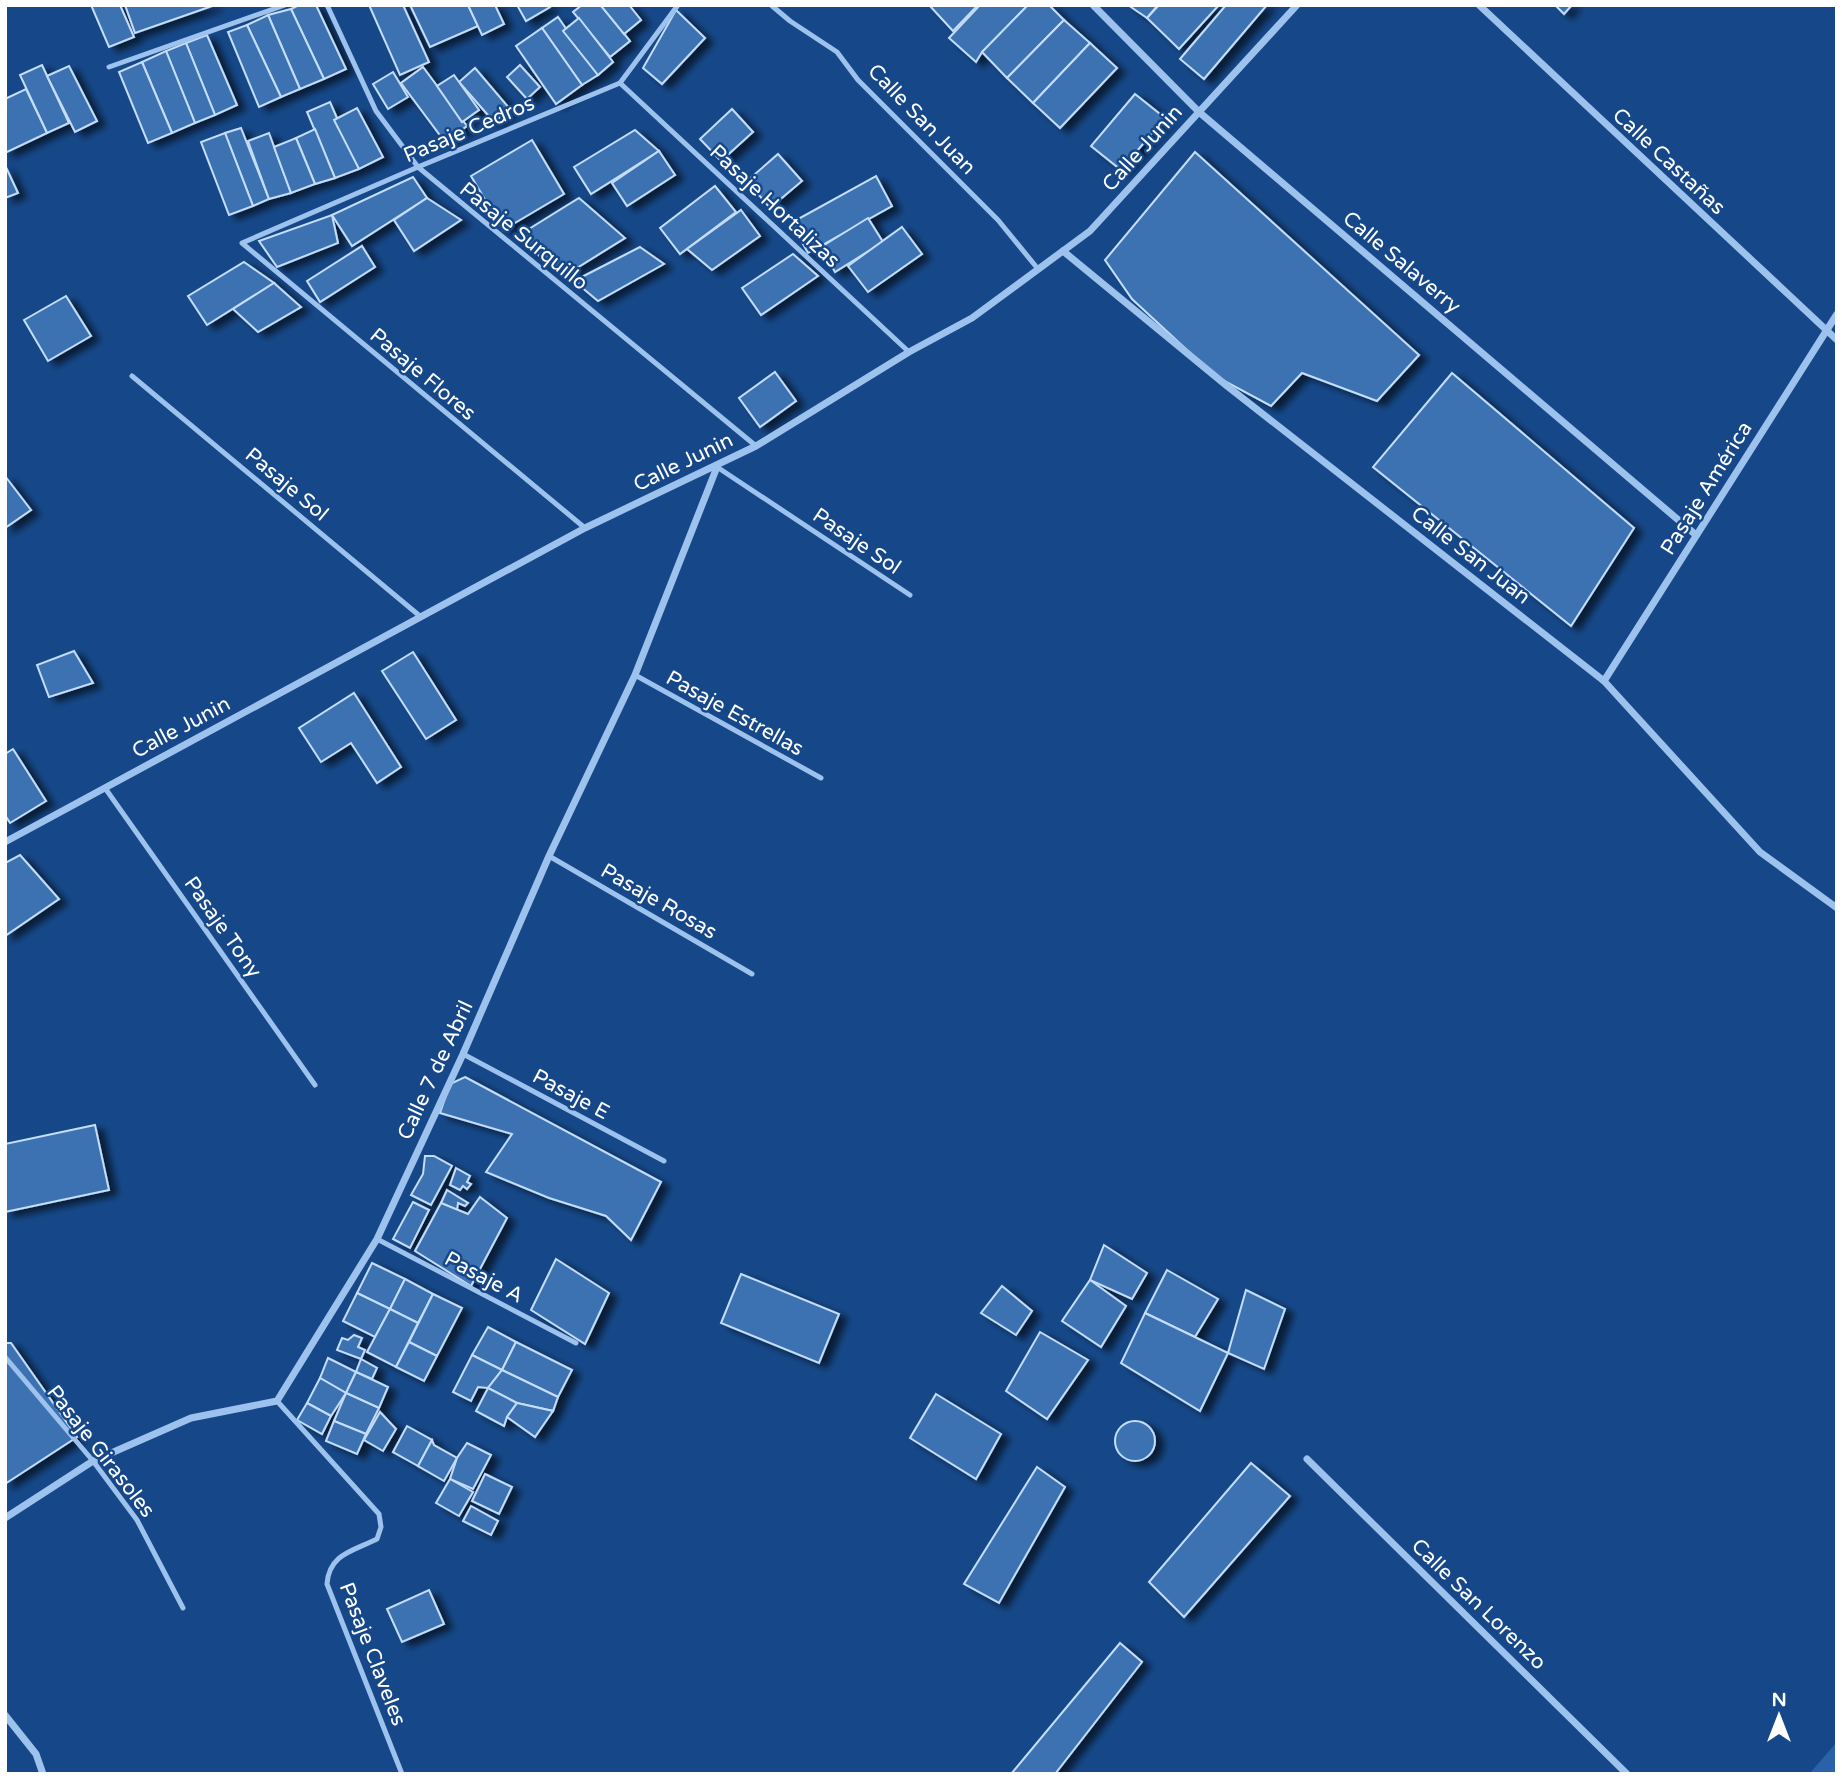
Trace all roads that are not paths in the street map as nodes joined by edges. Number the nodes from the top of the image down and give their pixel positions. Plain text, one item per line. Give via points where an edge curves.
1 (285, 5) edge
2 (327, 5) edge
3 (678, 5) edge
4 (771, 5) edge
5 (1093, 5) edge
6 (1297, 5) edge
7 (1479, 5) edge
8 (110, 67) dead end
9 (620, 83) junction
10 (1199, 112) junction
11 (418, 167) junction
12 (242, 243) joint
13 (1063, 251) junction
14 (1038, 269) junction
15 (1837, 314) edge
16 (1825, 332) junction
17 (1837, 340) edge
18 (909, 352) junction
19 (132, 376) dead end
20 (756, 446) junction
21 (717, 467) junction
22 (585, 528) junction
23 (1696, 535) junction
24 (910, 595) dead end
25 (421, 617) junction
26 (635, 675) junction
27 (1604, 681) junction
28 (821, 778) dead end
29 (104, 788) junction
30 (5, 842) edge
31 (549, 856) junction
32 (1837, 908) edge
33 (752, 974) dead end
34 (463, 1054) junction
35 (315, 1085) dead end
36 (664, 1161) dead end
37 (377, 1238) junction
38 (576, 1343) dead end
39 (5, 1357) edge
40 (277, 1401) junction
41 (1307, 1460) dead end
42 (93, 1461) junction
43 (5, 1518) edge
44 (183, 1608) dead end
45 (5, 1715) edge
46 (43, 1774) edge
47 (402, 1774) edge
48 (1627, 1774) edge

1 - 8 lane
2 - 11 lane, Pasaje Surquillo via 376,111
3 - 9 lane
4 - 14 lane, Calle San Juan via 837,52 858,80 998,220
5 - 10 street, Calle Salaverry
6 - 10 street, Calle Junin
7 - 16 street, Calle Castañas
9 - 11 lane, Pasaje Cedros
9 - 18 lane, Pasaje Hortalizas
10 - 13 street, Calle Junin via 1090,231
10 - 23 street, Calle Salaverry
11 - 12 lane, Pasaje Cedros
11 - 20 lane, Pasaje Surquillo
12 - 22 lane, Pasaje Flores
13 - 14 street, Calle Junin
13 - 27 street, Calle San Juan via 1238,395
14 - 18 street, Calle Junin via 972,318
15 - 16 street, Pasaje América
16 - 17 street, Calle Castañas
16 - 23 street, Pasaje América
18 - 20 street, Calle Junin
19 - 25 lane, Pasaje Sol
20 - 21 street, Calle Junin
21 - 22 street, Calle Junin
21 - 24 lane, Pasaje Sol
21 - 26 street, Calle 7 de Abril
22 - 25 street, Calle Junin
23 - 27 street, Pasaje América
25 - 29 street, Calle Junin
26 - 28 lane, Pasaje Estrellas
26 - 31 street, Calle 7 de Abril
27 - 32 street, Calle San Juan via 1760,852
29 - 30 street, Calle Junin
29 - 35 lane, Pasaje Tony
31 - 33 lane, Pasaje Rosas
31 - 34 street, Calle 7 de Abril
34 - 36 lane, Pasaje E
34 - 37 street, Calle 7 de Abril
37 - 38 lane, Pasaje A
37 - 40 street, Calle 7 de Abril
39 - 42 lane, Pasaje Girasoles
40 - 42 street via 191,1418
40 - 47 lane, Pasaje Claveles via 379,1514 377,1539 338,1558 328,1569 327,1584
41 - 48 street, Calle San Lorenzo
42 - 43 street
42 - 44 lane, Pasaje Girasoles via 137,1520
45 - 46 street via 36,1754

